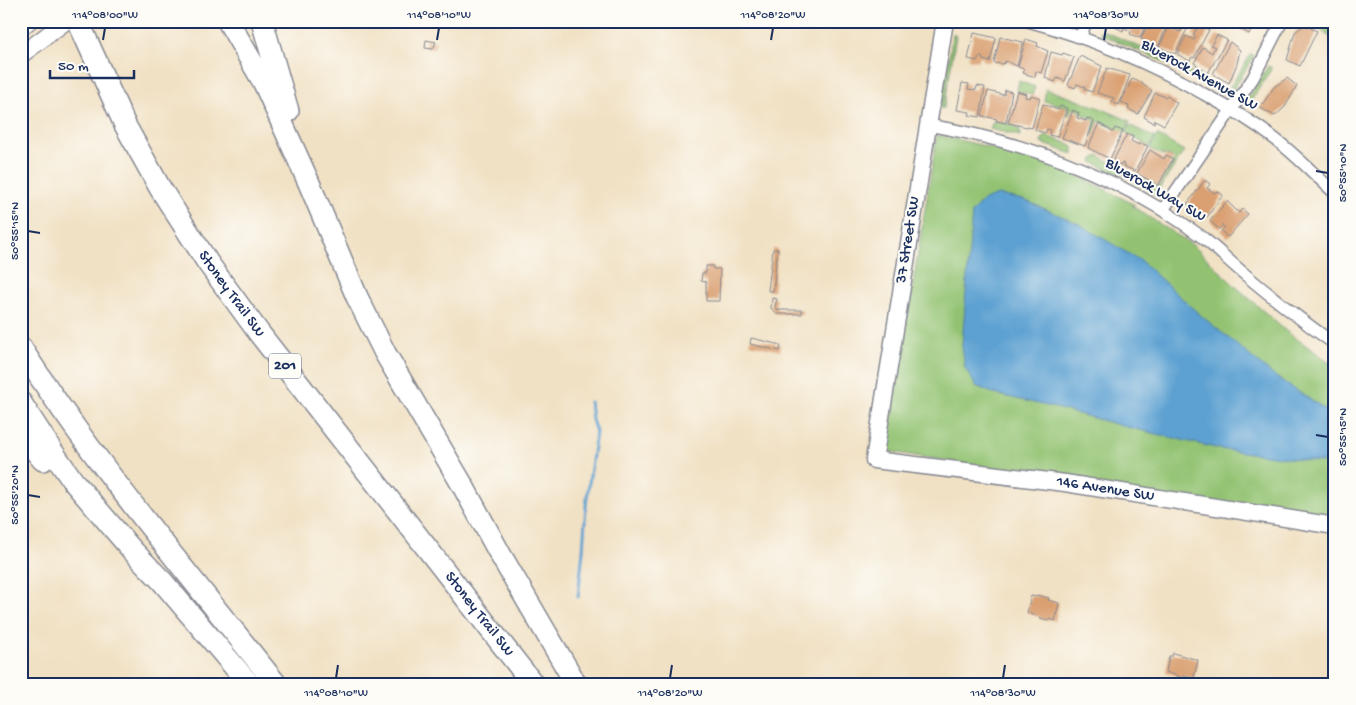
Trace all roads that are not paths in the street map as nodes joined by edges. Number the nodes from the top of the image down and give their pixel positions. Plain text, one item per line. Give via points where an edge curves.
1 (29, 21) edge
2 (66, 21) edge
3 (78, 21) edge
4 (228, 21) edge
5 (262, 21) edge
6 (945, 21) edge
7 (1028, 21) edge
8 (1086, 21) edge
9 (1282, 21) edge
10 (21, 27) edge
11 (1081, 36) junction
12 (21, 55) edge
13 (1232, 110) junction
14 (928, 125) junction
15 (309, 183) junction
16 (1335, 193) edge
17 (1163, 210) junction
18 (1335, 344) edge
19 (21, 348) edge
20 (21, 403) edge
21 (21, 433) edge
22 (874, 460) joint
23 (1335, 526) edge
24 (195, 620) junction
25 (249, 684) edge
26 (276, 684) edge
27 (533, 684) edge
28 (576, 684) edge

1 - 10 street
2 - 12 street
3 - 27 highway, Stoney Trail SW / 201 via 125,124 160,188 208,263
4 - 15 highway via 264,83
5 - 15 highway
6 - 14 street, 37 Street SW
7 - 11 street, Bluerock Avenue SW
8 - 11 street
9 - 13 street
11 - 13 street, Bluerock Avenue SW via 1175,77
13 - 16 street, Bluerock Avenue SW via 1276,139
13 - 17 street
14 - 17 street, Bluerock Way SW via 970,132 1046,154 1094,174
14 - 22 street, 37 Street SW
15 - 28 highway via 357,297 385,353
17 - 18 street, Bluerock Way SW
19 - 26 highway via 131,501
20 - 24 highway via 73,481
21 - 24 highway via 114,541
22 - 23 street, 146 Avenue SW via 1065,483
24 - 25 highway

